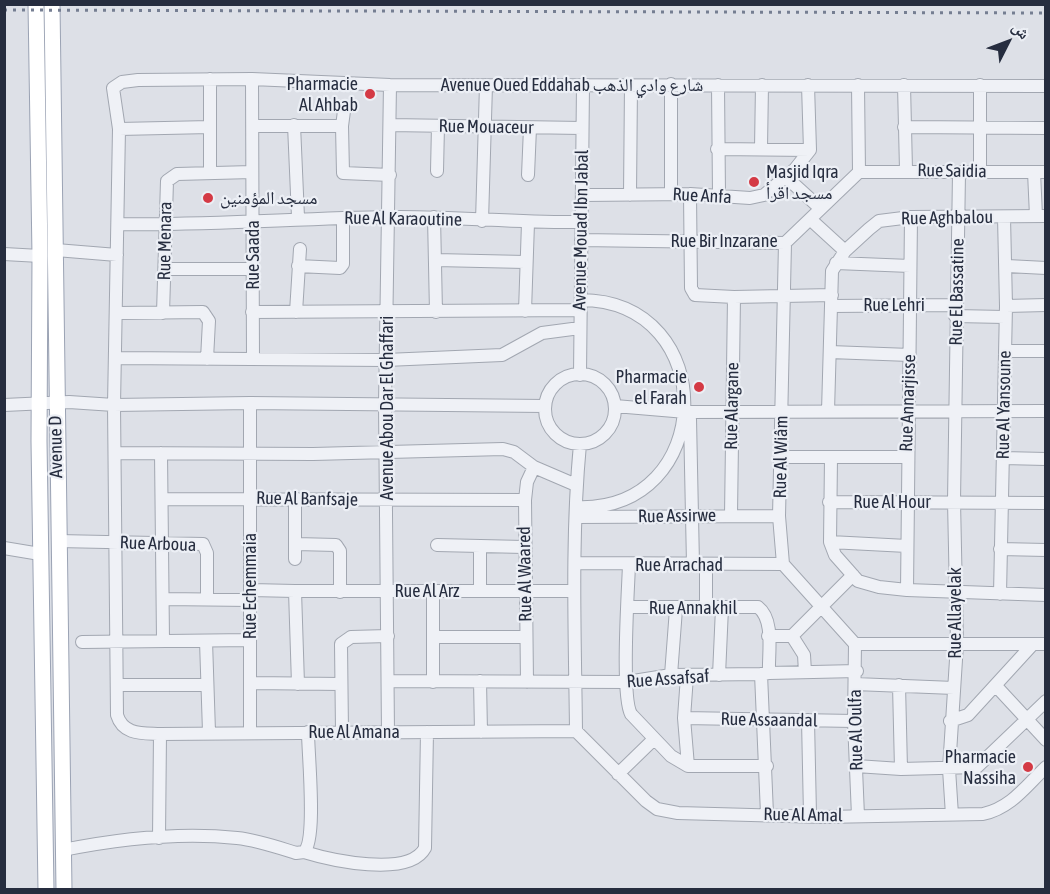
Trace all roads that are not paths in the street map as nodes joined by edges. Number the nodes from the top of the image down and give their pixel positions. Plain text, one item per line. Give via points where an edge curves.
1 (36, 4) edge
2 (52, 4) edge
3 (210, 79) junction
4 (252, 79) junction
5 (671, 84) junction
6 (390, 85) junction
7 (486, 85) junction
8 (583, 85) junction
9 (632, 85) junction
10 (718, 85) junction
11 (808, 85) junction
12 (858, 85) junction
13 (904, 85) junction
14 (980, 85) junction
15 (762, 86) junction
16 (1046, 86) edge
17 (344, 111) dead end
18 (294, 125) junction
19 (390, 125) junction
20 (253, 126) junction
21 (342, 126) junction
22 (438, 126) junction
23 (210, 127) junction
24 (484, 127) junction
25 (904, 127) junction
26 (980, 127) junction
27 (530, 128) junction
28 (582, 128) junction
29 (1046, 128) edge
30 (119, 129) junction
31 (760, 148) junction
32 (717, 149) junction
33 (810, 150) junction
34 (906, 170) junction
35 (210, 171) junction
36 (436, 171) dead end
37 (252, 172) junction
38 (859, 172) junction
39 (980, 172) junction
40 (1040, 172) edge
41 (959, 173) junction
42 (390, 175) junction
43 (528, 176) dead end
44 (786, 177) junction
45 (671, 194) junction
46 (690, 194) junction
47 (582, 195) junction
48 (630, 195) junction
49 (719, 195) junction
50 (820, 208) junction
51 (390, 216) junction
52 (911, 216) junction
53 (958, 216) junction
54 (1041, 216) edge
55 (434, 217) junction
56 (1005, 217) junction
57 (298, 218) junction
58 (343, 219) junction
59 (810, 219) junction
60 (482, 221) junction
61 (581, 222) junction
62 (253, 223) junction
63 (528, 223) junction
64 (118, 224) junction
65 (165, 225) junction
66 (581, 240) junction
67 (690, 241) junction
68 (785, 243) junction
69 (300, 249) dead end
70 (56, 250) junction
71 (845, 251) junction
72 (4, 254) edge
73 (40, 255) junction
74 (117, 255) junction
75 (436, 260) junction
76 (525, 262) junction
77 (836, 263) junction
78 (298, 266) junction
79 (910, 266) junction
80 (1007, 266) junction
81 (1046, 268) edge
82 (165, 269) junction
83 (252, 269) junction
84 (783, 296) junction
85 (734, 297) junction
86 (832, 300) junction
87 (911, 304) junction
88 (581, 305) junction
89 (1046, 305) edge
90 (388, 310) junction
91 (525, 311) junction
92 (956, 311) junction
93 (252, 312) junction
94 (296, 312) junction
95 (436, 312) junction
96 (1006, 312) junction
97 (118, 313) junction
98 (163, 313) junction
99 (580, 328) junction
100 (1005, 351) junction
101 (1046, 351) edge
102 (830, 352) junction
103 (910, 355) junction
104 (117, 358) junction
105 (207, 359) junction
106 (253, 359) junction
107 (386, 360) junction
108 (580, 375) junction
109 (250, 403) junction
110 (38, 404) junction
111 (56, 404) junction
112 (385, 404) junction
113 (4, 405) edge
114 (114, 405) junction
115 (545, 406) junction
116 (615, 406) junction
117 (730, 411) junction
118 (782, 411) junction
119 (828, 411) junction
120 (909, 411) junction
121 (956, 411) junction
122 (1004, 411) junction
123 (1046, 411) edge
124 (688, 412) junction
125 (580, 444) junction
126 (115, 453) junction
127 (161, 453) junction
128 (249, 453) junction
129 (386, 453) junction
130 (781, 457) junction
131 (907, 457) junction
132 (831, 458) junction
133 (1002, 458) junction
134 (1046, 459) edge
135 (534, 467) junction
136 (576, 485) junction
137 (249, 498) junction
138 (295, 498) junction
139 (162, 499) junction
140 (386, 500) junction
141 (525, 500) junction
142 (908, 501) junction
143 (954, 501) junction
144 (829, 502) junction
145 (1001, 503) junction
146 (1046, 503) edge
147 (576, 512) junction
148 (731, 515) junction
149 (692, 516) junction
150 (779, 516) junction
151 (58, 541) junction
152 (830, 542) junction
153 (115, 543) junction
154 (162, 543) junction
155 (296, 544) junction
156 (437, 545) dead end
157 (480, 546) junction
158 (907, 546) junction
159 (524, 547) junction
160 (4, 548) edge
161 (1000, 549) junction
162 (1046, 550) edge
163 (40, 554) junction
164 (295, 559) dead end
165 (575, 563) junction
166 (693, 564) junction
167 (706, 564) junction
168 (783, 564) junction
169 (628, 565) junction
170 (853, 575) junction
171 (433, 590) junction
172 (480, 590) junction
173 (907, 590) junction
174 (295, 591) junction
175 (386, 591) junction
176 (525, 591) junction
177 (574, 591) junction
178 (340, 592) junction
179 (954, 592) junction
180 (1000, 594) junction
181 (251, 595) junction
182 (1046, 595) edge
183 (163, 599) junction
184 (207, 599) junction
185 (822, 605) junction
186 (628, 607) junction
187 (706, 608) junction
188 (722, 608) junction
189 (676, 609) junction
190 (387, 636) junction
191 (768, 636) junction
192 (792, 636) junction
193 (433, 637) junction
194 (526, 637) junction
195 (163, 640) junction
196 (206, 640) junction
197 (250, 640) junction
198 (116, 641) junction
199 (82, 642) dead end
200 (855, 644) junction
201 (957, 644) junction
202 (1039, 644) edge
203 (856, 671) junction
204 (806, 672) junction
205 (765, 674) junction
206 (671, 675) junction
207 (719, 675) junction
208 (687, 676) junction
209 (388, 681) junction
210 (480, 681) junction
211 (251, 682) junction
212 (433, 682) junction
213 (527, 682) junction
214 (575, 682) junction
215 (627, 682) junction
216 (298, 684) junction
217 (341, 684) junction
218 (855, 684) junction
219 (207, 685) junction
220 (117, 686) junction
221 (899, 686) junction
222 (996, 686) junction
223 (954, 688) junction
224 (1046, 701) edge
225 (684, 718) junction
226 (763, 720) junction
227 (808, 720) junction
228 (1026, 720) junction
229 (854, 721) junction
230 (950, 721) junction
231 (576, 731) junction
232 (209, 732) junction
233 (250, 732) junction
234 (308, 732) junction
235 (342, 732) junction
236 (388, 732) junction
237 (427, 732) junction
238 (481, 732) junction
239 (160, 734) junction
240 (653, 740) junction
241 (1046, 740) edge
242 (688, 766) junction
243 (767, 766) junction
244 (856, 766) junction
245 (1046, 767) edge
246 (901, 769) junction
247 (949, 769) junction
248 (618, 774) junction
249 (767, 814) junction
250 (810, 815) junction
251 (952, 815) junction
252 (858, 816) junction
253 (159, 838) junction
254 (63, 850) junction
255 (304, 852) junction
256 (46, 890) edge
257 (64, 890) edge

1 - 73 main road, Avenue D
2 - 70 main road, Avenue D
3 - 4 street, Avenue Oued Eddahab شارع وادي الذهب
3 - 23 street
3 - 30 street, Avenue Oued Eddahab شارع وادي الذهب via 128,81 113,88
4 - 6 street, Avenue Oued Eddahab شارع وادي الذهب
4 - 20 street, Rue Saada
5 - 9 street, Avenue Oued Eddahab شارع وادي الذهب
5 - 10 street, Avenue Oued Eddahab شارع وادي الذهب
5 - 45 street
6 - 7 street, Avenue Oued Eddahab شارع وادي الذهب
6 - 19 street, Avenue Abou Dar El Ghaffari
7 - 8 street, Avenue Oued Eddahab شارع وادي الذهب
7 - 24 street
8 - 9 street, Avenue Oued Eddahab شارع وادي الذهب
8 - 28 street, Avenue Mouad Ibn Jabal
9 - 48 street
10 - 15 street, Avenue Oued Eddahab شارع وادي الذهب
10 - 32 street
11 - 12 street, Avenue Oued Eddahab شارع وادي الذهب
11 - 15 street, Avenue Oued Eddahab شارع وادي الذهب
11 - 33 street
12 - 13 street, Avenue Oued Eddahab شارع وادي الذهب
12 - 38 street
13 - 14 street, Avenue Oued Eddahab شارع وادي الذهب
13 - 25 street
14 - 16 street, Avenue Oued Eddahab شارع وادي الذهب
14 - 26 street
15 - 31 street
17 - 21 street
18 - 20 street
18 - 21 street
18 - 57 street
19 - 22 street, Rue Mouaceur
19 - 42 street, Avenue Abou Dar El Ghaffari
20 - 37 street, Rue Saada
21 - 42 street via 343,173
22 - 24 street, Rue Mouaceur
22 - 36 street
23 - 30 street
23 - 35 street
24 - 27 street, Rue Mouaceur
24 - 60 street
25 - 26 street
25 - 34 street
26 - 29 street
26 - 39 street
27 - 28 street, Rue Mouaceur
27 - 43 street
28 - 47 street, Avenue Mouad Ibn Jabal
30 - 64 street
31 - 32 street
31 - 33 street
32 - 49 street
33 - 44 street, Rue Anfa
34 - 38 street, Rue Saidia
34 - 41 street, Rue Saidia
35 - 37 street
35 - 65 street, Rue Menara via 170,178 166,186
37 - 62 street, Rue Saada
38 - 50 street, Rue Bir Inzarane
39 - 40 street, Rue Saidia
39 - 41 street, Rue Saidia
40 - 54 street
41 - 53 street, Rue El Bassatine
42 - 51 street, Avenue Abou Dar El Ghaffari
44 - 49 street, Rue Anfa via 757,197
44 - 50 street
45 - 46 street, Rue Anfa
45 - 48 street, Rue Anfa
46 - 49 street, Rue Anfa
46 - 67 street
47 - 48 street, Rue Anfa
47 - 61 street, Avenue Mouad Ibn Jabal
50 - 59 street, Rue Bir Inzarane
51 - 55 street, Rue Al Karaoutine
51 - 58 street, Rue Al Karaoutine
51 - 90 street, Avenue Abou Dar El Ghaffari
52 - 53 street, Rue Aghbalou
52 - 71 street, Rue Aghbalou via 879,221
52 - 79 street, Rue Annarjisse
53 - 56 street, Rue Aghbalou
53 - 92 street, Rue El Bassatine
54 - 56 street, Rue Aghbalou
55 - 60 street, Rue Al Karaoutine
55 - 75 street
56 - 80 street, Rue Al Yansoune
57 - 58 street, Rue Al Karaoutine
57 - 62 street, Rue Al Karaoutine
58 - 78 street via 340,268
59 - 68 street, Rue Bir Inzarane
59 - 71 street
60 - 63 street, Rue Al Karaoutine
61 - 63 street, Rue Al Karaoutine
61 - 66 street, Avenue Mouad Ibn Jabal
62 - 65 street, Rue Al Karaoutine
62 - 83 street, Rue Saada
63 - 76 street
64 - 65 street, Rue Al Karaoutine
64 - 74 street
65 - 82 street, Rue Menara
66 - 67 street, Rue Bir Inzarane
66 - 88 street, Avenue Mouad Ibn Jabal
67 - 68 street, Rue Bir Inzarane
67 - 85 street, Rue Lehri via 693,294
68 - 84 street, Rue Al Wiâm
69 - 78 street
70 - 74 street
70 - 111 main road, Avenue D
71 - 77 street, Rue Aghbalou
72 - 73 street
73 - 110 main road, Avenue D
74 - 97 street
75 - 76 street
75 - 95 street
76 - 91 street
77 - 79 street
77 - 86 street, Rue Aghbalou via 831,273
78 - 94 street
79 - 87 street, Rue Annarjisse
80 - 81 street
80 - 96 street, Rue Al Yansoune
82 - 83 street
82 - 98 street, Rue Menara
83 - 93 street, Rue Saada
84 - 85 street, Rue Lehri
84 - 86 street, Rue Lehri
84 - 118 street, Rue Al Wiâm
85 - 117 street, Rue Alargane
86 - 87 street, Rue Lehri
86 - 102 street, Rue Aghbalou
87 - 92 street, Rue Lehri
87 - 103 street, Rue Annarjisse
88 - 91 street
88 - 99 street, Avenue Mouad Ibn Jabal
88 - 124 street via 607,303 626,310 658,333 679,366
89 - 96 street, Rue Lehri
90 - 94 street
90 - 95 street
90 - 107 street, Avenue Abou Dar El Ghaffari
91 - 95 street
92 - 96 street, Rue Lehri
92 - 121 street, Rue El Bassatine
93 - 94 street
93 - 106 street, Rue Saada
96 - 100 street, Rue Al Yansoune
97 - 98 street
97 - 104 street
98 - 105 street via 203,312 209,321
99 - 107 street via 542,333 502,355
99 - 108 street, Avenue Mouad Ibn Jabal
100 - 101 street
100 - 122 street, Rue Al Yansoune
102 - 103 street
102 - 119 street, Rue Aghbalou
103 - 120 street, Rue Annarjisse
104 - 105 street
104 - 114 street
105 - 106 street
106 - 107 street
107 - 112 street, Avenue Abou Dar El Ghaffari
108 - 115 street via 568,376 556,384
108 - 116 street via 594,377 603,384
109 - 112 street
109 - 114 street
109 - 128 street, Rue Echemmaia
110 - 111 street
110 - 113 street
110 - 163 main road, Avenue D
111 - 114 street
111 - 151 main road, Avenue D
112 - 115 street
112 - 129 street, Avenue Abou Dar El Ghaffari
114 - 126 street
115 - 125 street via 554,433
116 - 124 street
116 - 125 street via 608,431 594,441
117 - 118 street
117 - 124 street
117 - 148 street, Rue Alargane
118 - 119 street
118 - 130 street, Rue Al Wiâm
119 - 120 street
120 - 121 street
120 - 131 street, Rue Annarjisse
121 - 122 street
121 - 143 street, Rue Allayelak
122 - 123 street
122 - 133 street, Rue Al Yansoune
124 - 147 street via 674,452 648,484 617,501
124 - 149 street
125 - 136 street
126 - 127 street
126 - 153 street
127 - 128 street
127 - 139 street
128 - 129 street
128 - 137 street, Rue Echemmaia
129 - 135 street via 503,449
129 - 140 street, Avenue Abou Dar El Ghaffari
130 - 132 street
130 - 150 street, Rue Al Wiâm
131 - 132 street
131 - 142 street, Rue Annarjisse
132 - 144 street
133 - 134 street
133 - 145 street, Rue Al Yansoune
135 - 136 street
135 - 141 street, Rue Al Waared
136 - 147 street
137 - 138 street, Rue Al Banfsaje
137 - 139 street, Rue Al Banfsaje
137 - 181 street, Rue Echemmaia
138 - 140 street, Rue Al Banfsaje
138 - 155 street
139 - 154 street
140 - 141 street, Rue Al Banfsaje
140 - 175 street, Avenue Abou Dar El Ghaffari
141 - 159 street, Rue Al Waared
142 - 143 street, Rue Al Hour
142 - 144 street, Rue Al Hour
142 - 158 street, Rue Annarjisse
143 - 145 street, Rue Al Hour
143 - 179 street, Rue Allayelak
144 - 152 street
145 - 146 street, Rue Al Hour
145 - 161 street, Rue Al Yansoune
147 - 149 street, Rue Assirwe
147 - 165 street
148 - 149 street, Rue Assirwe
148 - 150 street, Rue Assirwe
149 - 166 street
150 - 168 street, Rue Al Wiâm
151 - 153 street, Rue Arboua
151 - 254 main road, Avenue D
152 - 158 street
152 - 170 street via 835,555
153 - 154 street, Rue Arboua
153 - 198 street
154 - 183 street
154 - 184 street, Rue Arboua via 203,544 207,553
155 - 164 street
155 - 178 street via 338,547
156 - 157 street
157 - 159 street
157 - 172 street
158 - 173 street, Rue Annarjisse
159 - 176 street, Rue Al Waared
160 - 163 street
161 - 162 street
161 - 180 street, Rue Al Yansoune
163 - 256 main road, Avenue D
165 - 169 street, Rue Arrachad
165 - 177 street
166 - 167 street, Rue Arrachad
166 - 169 street, Rue Arrachad
167 - 168 street, Rue Arrachad
167 - 187 street
168 - 185 street
169 - 186 street
170 - 173 street via 864,583
170 - 185 street
171 - 172 street, Rue Al Arz
171 - 175 street, Rue Al Arz
171 - 193 street
172 - 176 street, Rue Al Arz
173 - 179 street
174 - 178 street, Rue Al Arz
174 - 181 street, Rue Al Arz
174 - 216 street
175 - 178 street, Rue Al Arz
175 - 190 street, Avenue Abou Dar El Ghaffari
176 - 177 street, Rue Al Arz
176 - 194 street, Rue Al Waared
177 - 214 street
179 - 180 street
179 - 201 street, Rue Allayelak
180 - 182 street
181 - 184 street, Rue Al Arz
181 - 197 street, Rue Echemmaia
183 - 184 street, Rue Al Arz
183 - 195 street
185 - 192 street
185 - 200 street
186 - 189 street, Rue Annakhil
186 - 215 street
187 - 188 street, Rue Annakhil
187 - 189 street, Rue Annakhil
188 - 191 street, Rue Annakhil via 758,607 766,615
188 - 207 street
189 - 206 street
190 - 209 street, Avenue Abou Dar El Ghaffari
190 - 217 street via 351,637 344,641 340,648
191 - 192 street
191 - 205 street
192 - 204 street via 804,655
193 - 194 street
193 - 212 street
194 - 213 street, Rue Al Waared
195 - 196 street
195 - 198 street
196 - 197 street
196 - 219 street
197 - 211 street, Rue Echemmaia
198 - 199 street
198 - 220 street
200 - 201 street
200 - 203 street, Rue Al Oulfa
201 - 202 street
201 - 223 street, Rue Allayelak
202 - 222 street
203 - 204 street, Rue Assafsaf
203 - 218 street, Rue Al Oulfa
204 - 205 street, Rue Assafsaf
205 - 207 street, Rue Assafsaf
205 - 226 street
206 - 208 street, Rue Assafsaf
206 - 215 street, Rue Assafsaf
207 - 208 street, Rue Assafsaf
208 - 225 street
209 - 212 street
209 - 236 street, Avenue Abou Dar El Ghaffari
210 - 212 street
210 - 213 street
210 - 238 street
211 - 216 street
211 - 233 street, Rue Echemmaia
213 - 214 street
214 - 215 street, Rue Assafsaf
214 - 231 street
215 - 240 street via 628,707
216 - 217 street
217 - 235 street
218 - 221 street
218 - 229 street, Rue Al Oulfa
219 - 220 street
219 - 232 street
220 - 239 street, Rue Al Amana via 118,721 132,732
221 - 223 street
221 - 246 street
222 - 228 street
222 - 230 street via 968,715
223 - 230 street, Rue Allayelak
224 - 228 street
225 - 226 street, Rue Assaandal
225 - 242 street
226 - 227 street, Rue Assaandal
226 - 243 street
227 - 229 street, Rue Assaandal
227 - 250 street
228 - 241 street
228 - 247 street via 981,764
229 - 244 street, Rue Al Oulfa
230 - 247 street, Rue Allayelak
231 - 238 street, Rue Al Amana
231 - 248 street, Rue Al Amal
232 - 233 street, Rue Al Amana
232 - 239 street, Rue Al Amana
233 - 234 street, Rue Al Amana
234 - 235 street, Rue Al Amana
234 - 255 street via 309,841
235 - 236 street, Rue Al Amana
236 - 237 street, Rue Al Amana
237 - 238 street, Rue Al Amana
237 - 255 street via 425,848 421,856 412,862 382,864 334,861
239 - 253 street
240 - 242 street
240 - 248 street
242 - 243 street
243 - 249 street
244 - 246 street
244 - 252 street, Rue Al Oulfa
245 - 251 street, Rue Al Amal via 1002,808 983,814
246 - 247 street
247 - 251 street, Rue Allayelak
248 - 249 street, Rue Al Amal via 662,811
249 - 250 street, Rue Al Amal
250 - 252 street, Rue Al Amal
251 - 252 street, Rue Al Amal
253 - 254 street
253 - 255 street via 240,838
254 - 257 main road, Avenue D

